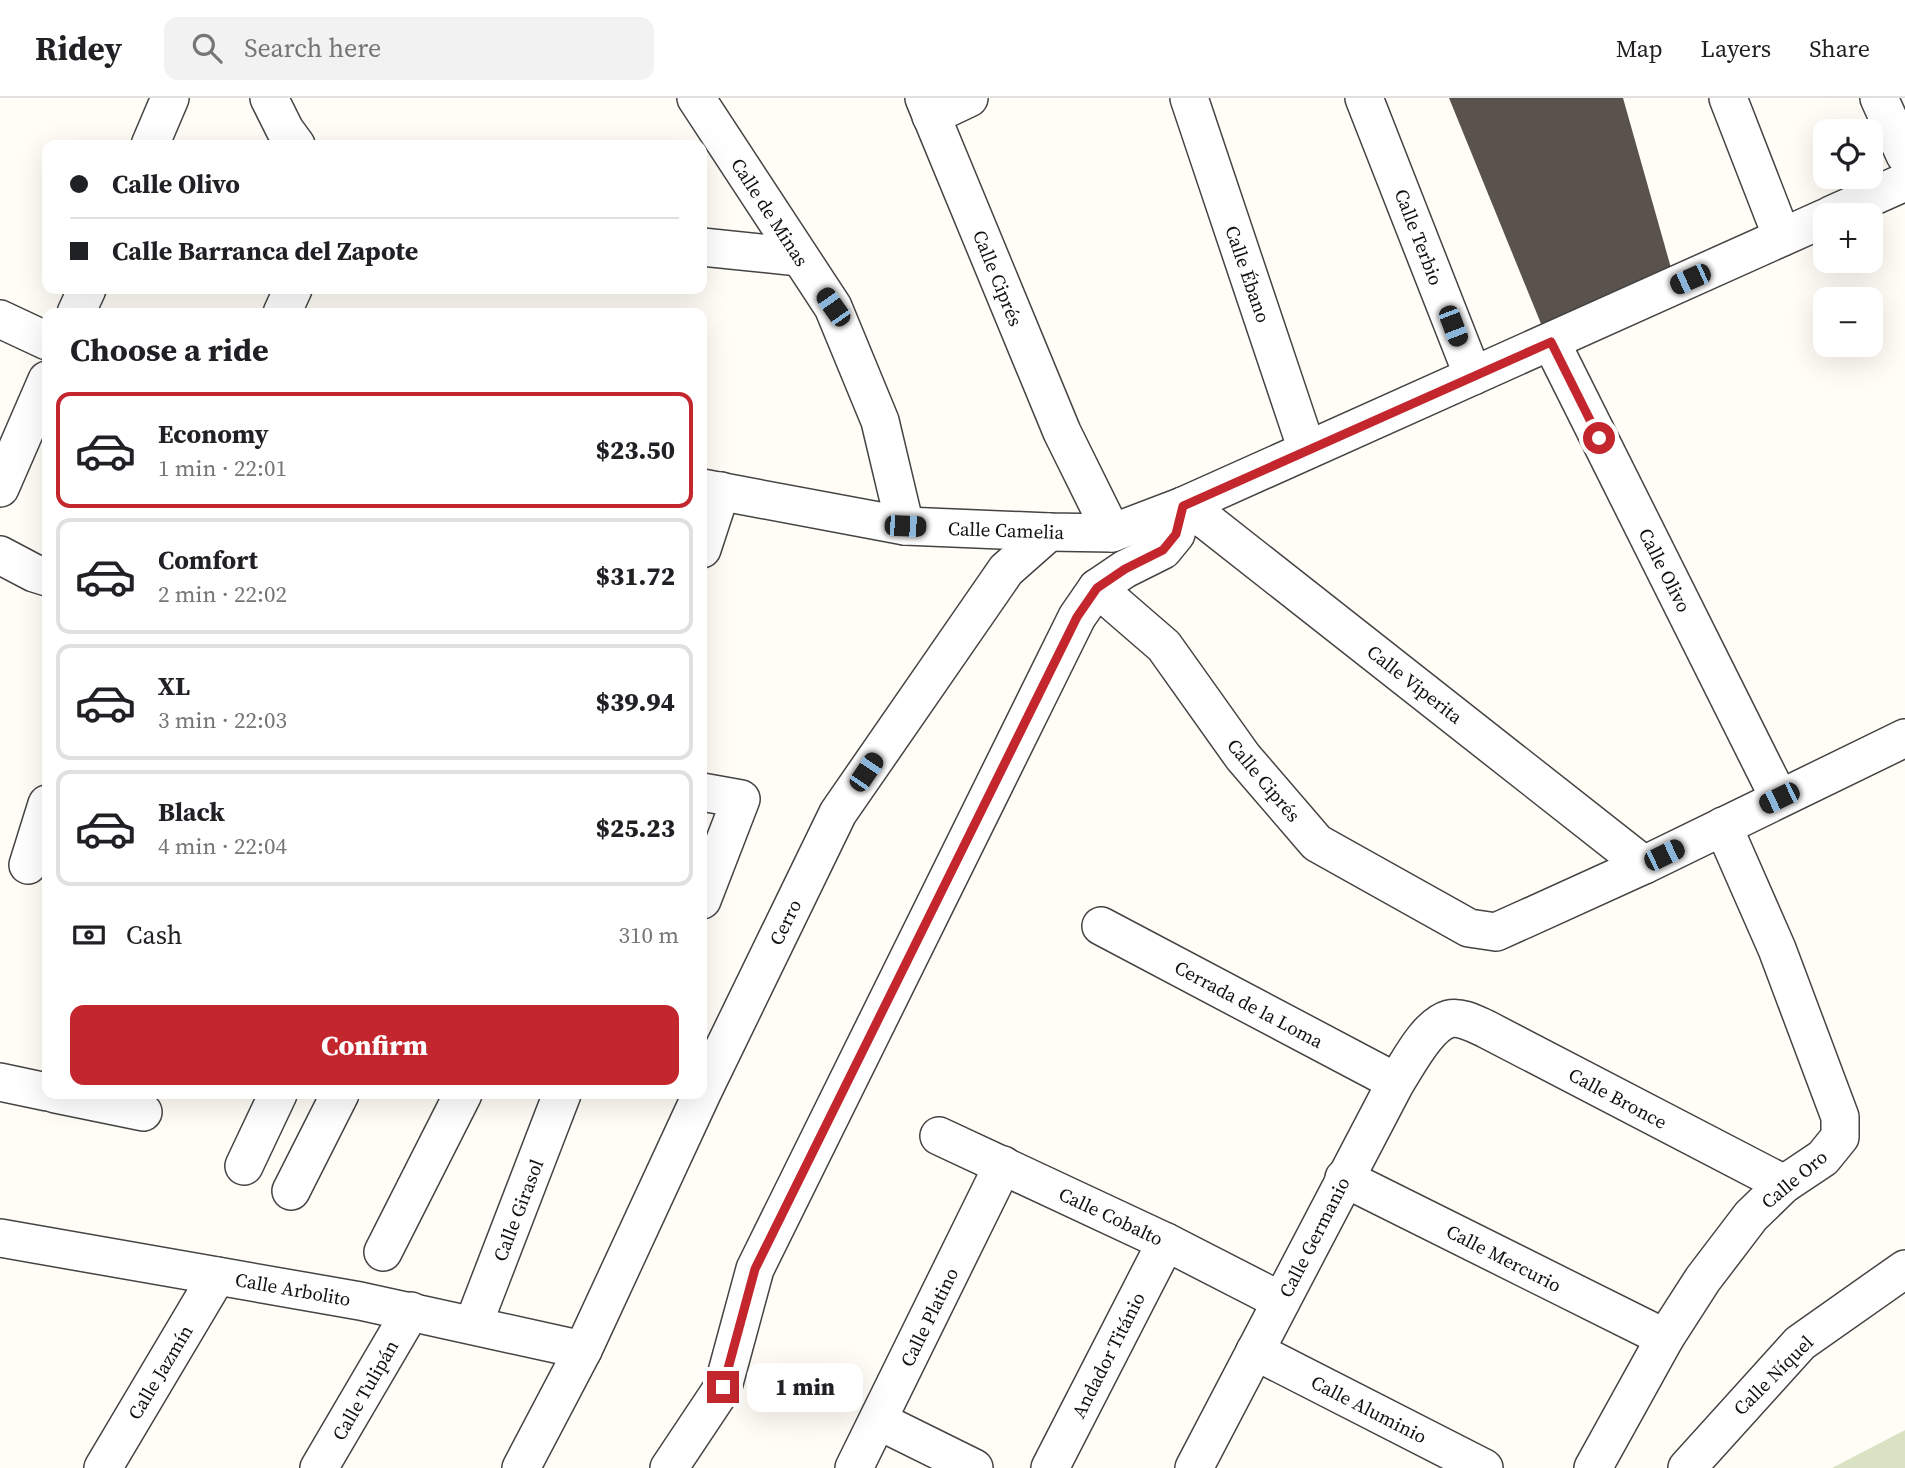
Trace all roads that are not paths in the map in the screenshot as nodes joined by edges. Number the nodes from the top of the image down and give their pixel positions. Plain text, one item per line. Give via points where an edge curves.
1 (170, 98) edge
2 (269, 98) edge
3 (696, 98) edge
4 (969, 98) edge
5 (1189, 98) edge
6 (1364, 98) edge
7 (1728, 98) edge
8 (1880, 98) edge
9 (928, 107) edge
10 (152, 140) edge
11 (292, 140) edge
12 (1905, 155) edge
13 (1905, 182) edge
14 (1858, 203) edge
15 (1813, 223) edge
16 (1782, 237) junction
17 (707, 248) edge
18 (799, 257) junction
19 (0, 319) edge
20 (42, 339) edge
21 (1551, 342) junction
22 (1473, 376) junction
23 (42, 391) edge
24 (1307, 450) junction
25 (0, 488) edge
26 (712, 490) edge
27 (1183, 506) junction
28 (707, 520) edge
29 (905, 526) junction
30 (1049, 533) junction
31 (1112, 533) junction
32 (0, 555) edge
33 (42, 575) edge
34 (1097, 588) junction
35 (1903, 746) edge
36 (707, 794) edge
37 (1779, 798) junction
38 (42, 817) edge
39 (1723, 826) junction
40 (25, 863) edge
41 (1644, 865) junction
42 (707, 887) edge
43 (1101, 926) dead end
44 (1450, 1019) joint
45 (0, 1082) edge
46 (1396, 1082) junction
47 (707, 1083) edge
48 (42, 1091) edge
49 (79, 1099) edge
50 (276, 1099) edge
51 (337, 1099) edge
52 (460, 1099) edge
53 (560, 1099) edge
54 (699, 1099) edge
55 (143, 1112) dead end
56 (939, 1136) dead end
57 (1003, 1165) junction
58 (244, 1166) dead end
59 (1344, 1178) junction
60 (1784, 1184) junction
61 (291, 1191) dead end
62 (0, 1238) edge
63 (1166, 1242) junction
64 (383, 1252) dead end
65 (1905, 1269) edge
66 (217, 1276) junction
67 (1281, 1301) junction
68 (411, 1311) junction
69 (473, 1325) junction
70 (1665, 1338) junction
71 (583, 1350) junction
72 (1255, 1351) junction
73 (879, 1421) junction
74 (1695, 1458) edge
75 (333, 1463) edge
76 (103, 1468) edge
77 (521, 1468) edge
78 (669, 1468) edge
79 (854, 1468) edge
80 (974, 1468) edge
81 (1050, 1468) edge
82 (1194, 1468) edge
83 (1484, 1468) edge
84 (1593, 1468) edge

1 - 10 street
2 - 11 street
3 - 18 street, Calle de Minas
4 - 9 street
5 - 24 street, Calle Ébano
6 - 22 street, Calle Terbio
7 - 16 street
8 - 12 street
9 - 31 street, Calle Ciprés via 1062,432
13 - 14 street
15 - 16 street, Calle Camelia
16 - 21 street, Calle Camelia
17 - 18 street
18 - 29 street, Calle de Minas via 833,307 880,421
19 - 20 street
21 - 22 street, Calle Camelia
21 - 37 street, Calle Olivo
22 - 24 street, Calle Camelia
23 - 25 street
24 - 27 street, Calle Camelia
26 - 28 street
26 - 29 street, Calle Camelia
27 - 31 street, Calle Camelia
27 - 34 street via 1176,534 1163,550
27 - 41 street, Calle Viperita
29 - 30 street, Calle Camelia
30 - 31 street, Calle Camelia
30 - 47 street, Cerro via 1006,570 838,813
32 - 33 street
34 - 41 street, Calle Ciprés via 1164,646 1242,757 1317,843 1469,928 1496,932
34 - 78 street via 1077,617 755,1269 723,1387
35 - 37 street
36 - 42 street via 741,799
37 - 39 street
38 - 40 street
39 - 41 street
39 - 60 street, Calle Oro via 1777,949 1840,1117 1840,1137 1823,1158
43 - 46 street, Cerrada de la Loma
44 - 46 street, Calle Germanio via 1427,1036
44 - 60 street, Calle Bronce via 1486,1028
45 - 48 street
46 - 59 street, Calle Germanio
49 - 55 street
50 - 58 street
51 - 61 street
52 - 64 street
53 - 69 street, Calle Girasol
54 - 71 street, Cerro
56 - 57 street, Calle Cobalto
57 - 63 street, Calle Cobalto
57 - 73 street, Calle Platino
59 - 67 street, Calle Germanio
59 - 70 street, Calle Mercurio
60 - 70 street, Calle Oro via 1751,1216
62 - 66 street, Calle Arbolito
63 - 67 street, Calle Cobalto
63 - 81 street, Andador Titánio
65 - 74 street, Calle Níquel via 1800,1343
66 - 68 street, Calle Arbolito
66 - 76 street, Calle Jazmín
67 - 72 street, Calle Germanio
68 - 69 street, Calle Arbolito
68 - 75 street, Calle Tulipán
69 - 71 street, Calle Arbolito
70 - 84 street, Calle Oro
71 - 77 street, Cerro
72 - 82 street, Calle Germanio
72 - 83 street, Calle Aluminio
73 - 79 street, Calle Platino
73 - 80 street

